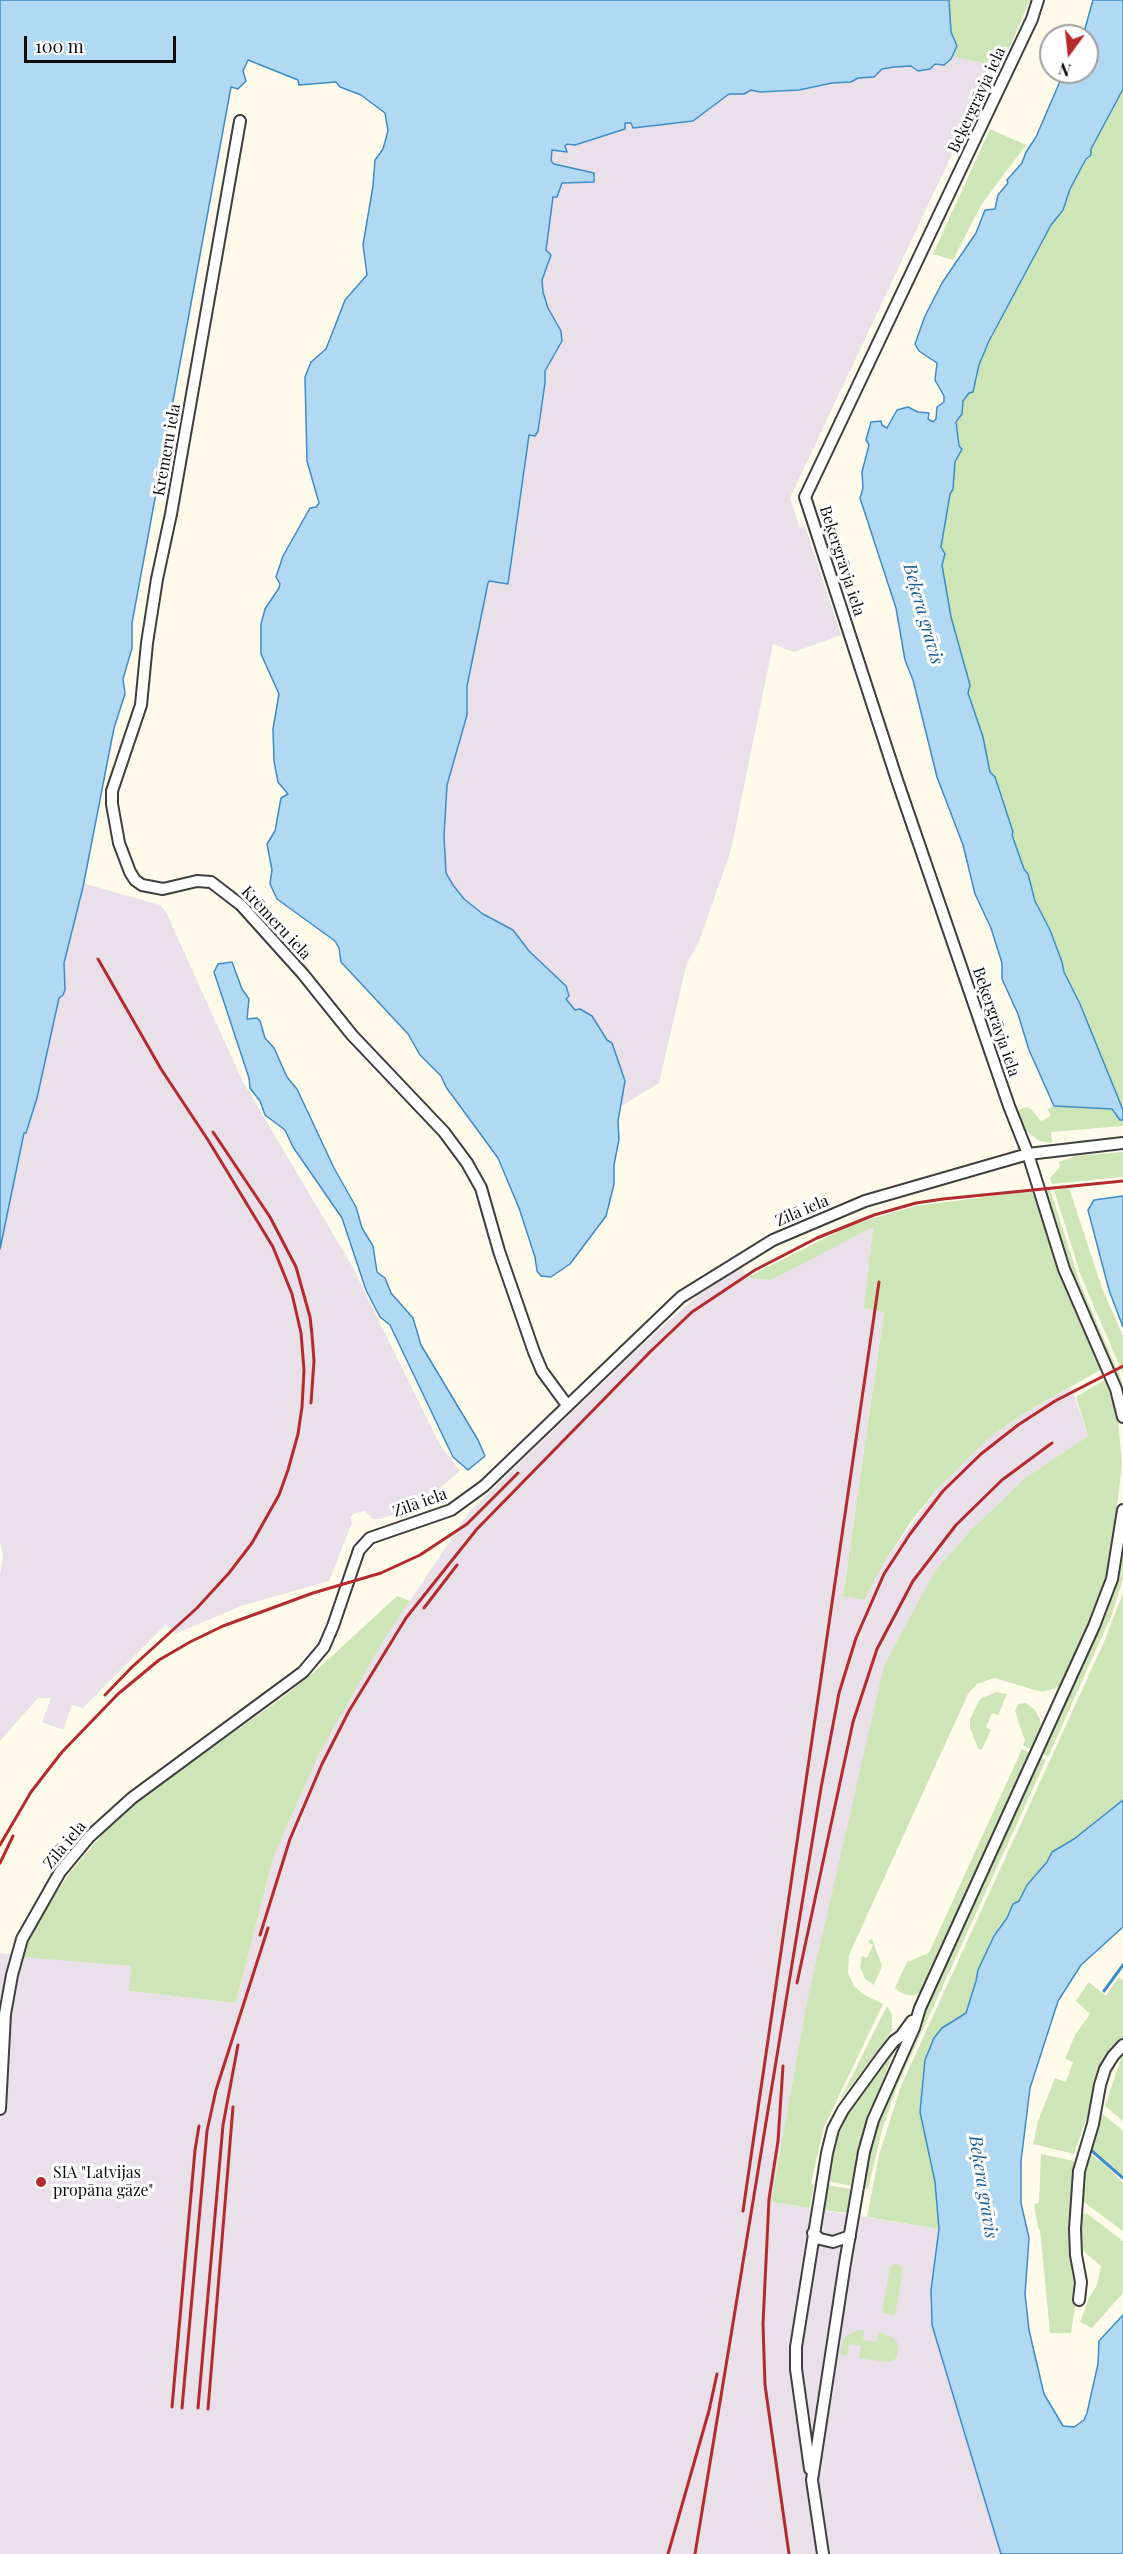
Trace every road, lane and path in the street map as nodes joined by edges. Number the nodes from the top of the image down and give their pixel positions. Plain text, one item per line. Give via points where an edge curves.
1 (1038, 0) edge
2 (240, 121) dead end
3 (1123, 1143) edge
4 (1028, 1154) junction
5 (567, 1405) junction
6 (1123, 1417) edge
7 (1123, 1510) edge
8 (920, 2008) junction
9 (1123, 2045) edge
10 (0, 2109) edge
11 (813, 2232) junction
12 (850, 2236) junction
13 (1079, 2301) dead end
14 (812, 2481) junction
15 (823, 2554) edge

1 - 4 street, Beķergrāvja iela via 806,497 897,780
2 - 5 street, Krēmeru iela via 157,579 141,705 112,791 119,843 130,872 142,885 164,889 197,880 211,882 241,905 352,1035 444,1132 481,1188 534,1352 542,1371
3 - 4 street, Zilā iela
4 - 5 street, Zilā iela via 865,1201 773,1240 681,1297
4 - 6 street, Beķergrāvja iela via 1064,1269 1116,1389
5 - 10 street, Zilā iela via 484,1486 451,1510 370,1538 359,1550 324,1647 303,1672 132,1798 89,1837 60,1872 22,1939 12,1975 5,2014
7 - 8 street via 1116,1560 1102,1608
8 - 11 street via 838,2119 827,2153
8 - 12 street via 873,2120
9 - 13 street via 1105,2069 1079,2170 1075,2229 1081,2282
11 - 12 street via 820,2239 833,2242
11 - 14 street via 796,2347
12 - 14 street
14 - 15 street

